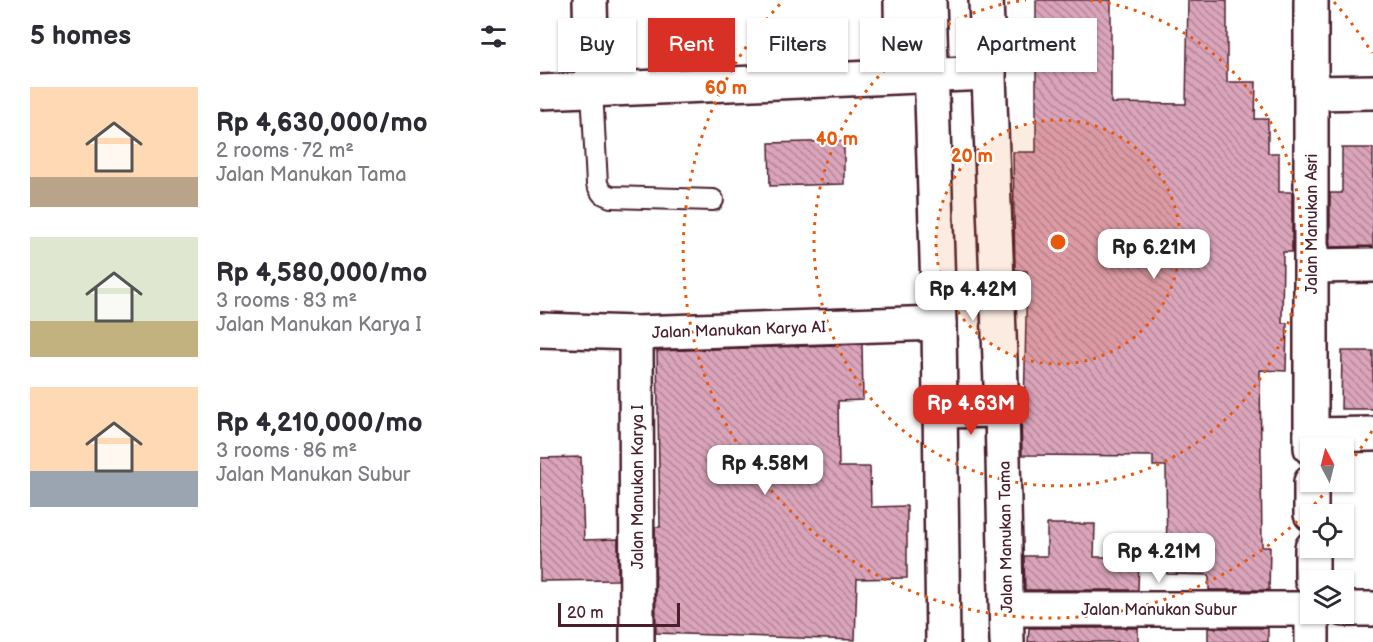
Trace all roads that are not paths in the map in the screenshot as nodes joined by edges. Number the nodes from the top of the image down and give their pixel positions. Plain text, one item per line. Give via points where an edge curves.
1 (590, 0) edge
2 (901, 0) edge
3 (929, 0) edge
4 (986, 0) edge
5 (1311, 0) edge
6 (989, 74) junction
7 (917, 75) junction
8 (592, 90) junction
9 (540, 92) edge
10 (1373, 92) edge
11 (1311, 93) junction
12 (712, 201) dead end
13 (1312, 266) junction
14 (1373, 266) edge
15 (939, 323) junction
16 (540, 330) edge
17 (636, 333) junction
18 (1002, 410) junction
19 (939, 411) junction
20 (1373, 434) edge
21 (1311, 438) edge
22 (1342, 438) edge
23 (1007, 609) junction
24 (1354, 609) edge
25 (1373, 609) edge
26 (1300, 611) edge
27 (1311, 624) edge
28 (637, 642) edge
29 (943, 642) edge
30 (1007, 642) edge
31 (1312, 642) edge

1 - 8 street
2 - 7 street
3 - 7 street
4 - 6 street, Jalan Manukan Tama
5 - 11 street, Jalan Manukan Asri
6 - 7 street
6 - 18 street, Jalan Manukan Tama
7 - 8 street
7 - 15 street
8 - 9 street
8 - 12 lane via 597,184 602,193 611,197
10 - 11 street
11 - 13 street, Jalan Manukan Asri
13 - 14 street
13 - 21 street, Jalan Manukan Asri
15 - 17 street, Jalan Manukan Karya AI
15 - 19 street
16 - 17 street, Jalan Manukan Karya AI
17 - 28 street, Jalan Manukan Karya I
18 - 19 street
18 - 23 street, Jalan Manukan Tama
19 - 29 street
20 - 22 street
23 - 26 street, Jalan Manukan Subur
23 - 30 street, Jalan Manukan Tama
24 - 25 street
27 - 31 street

